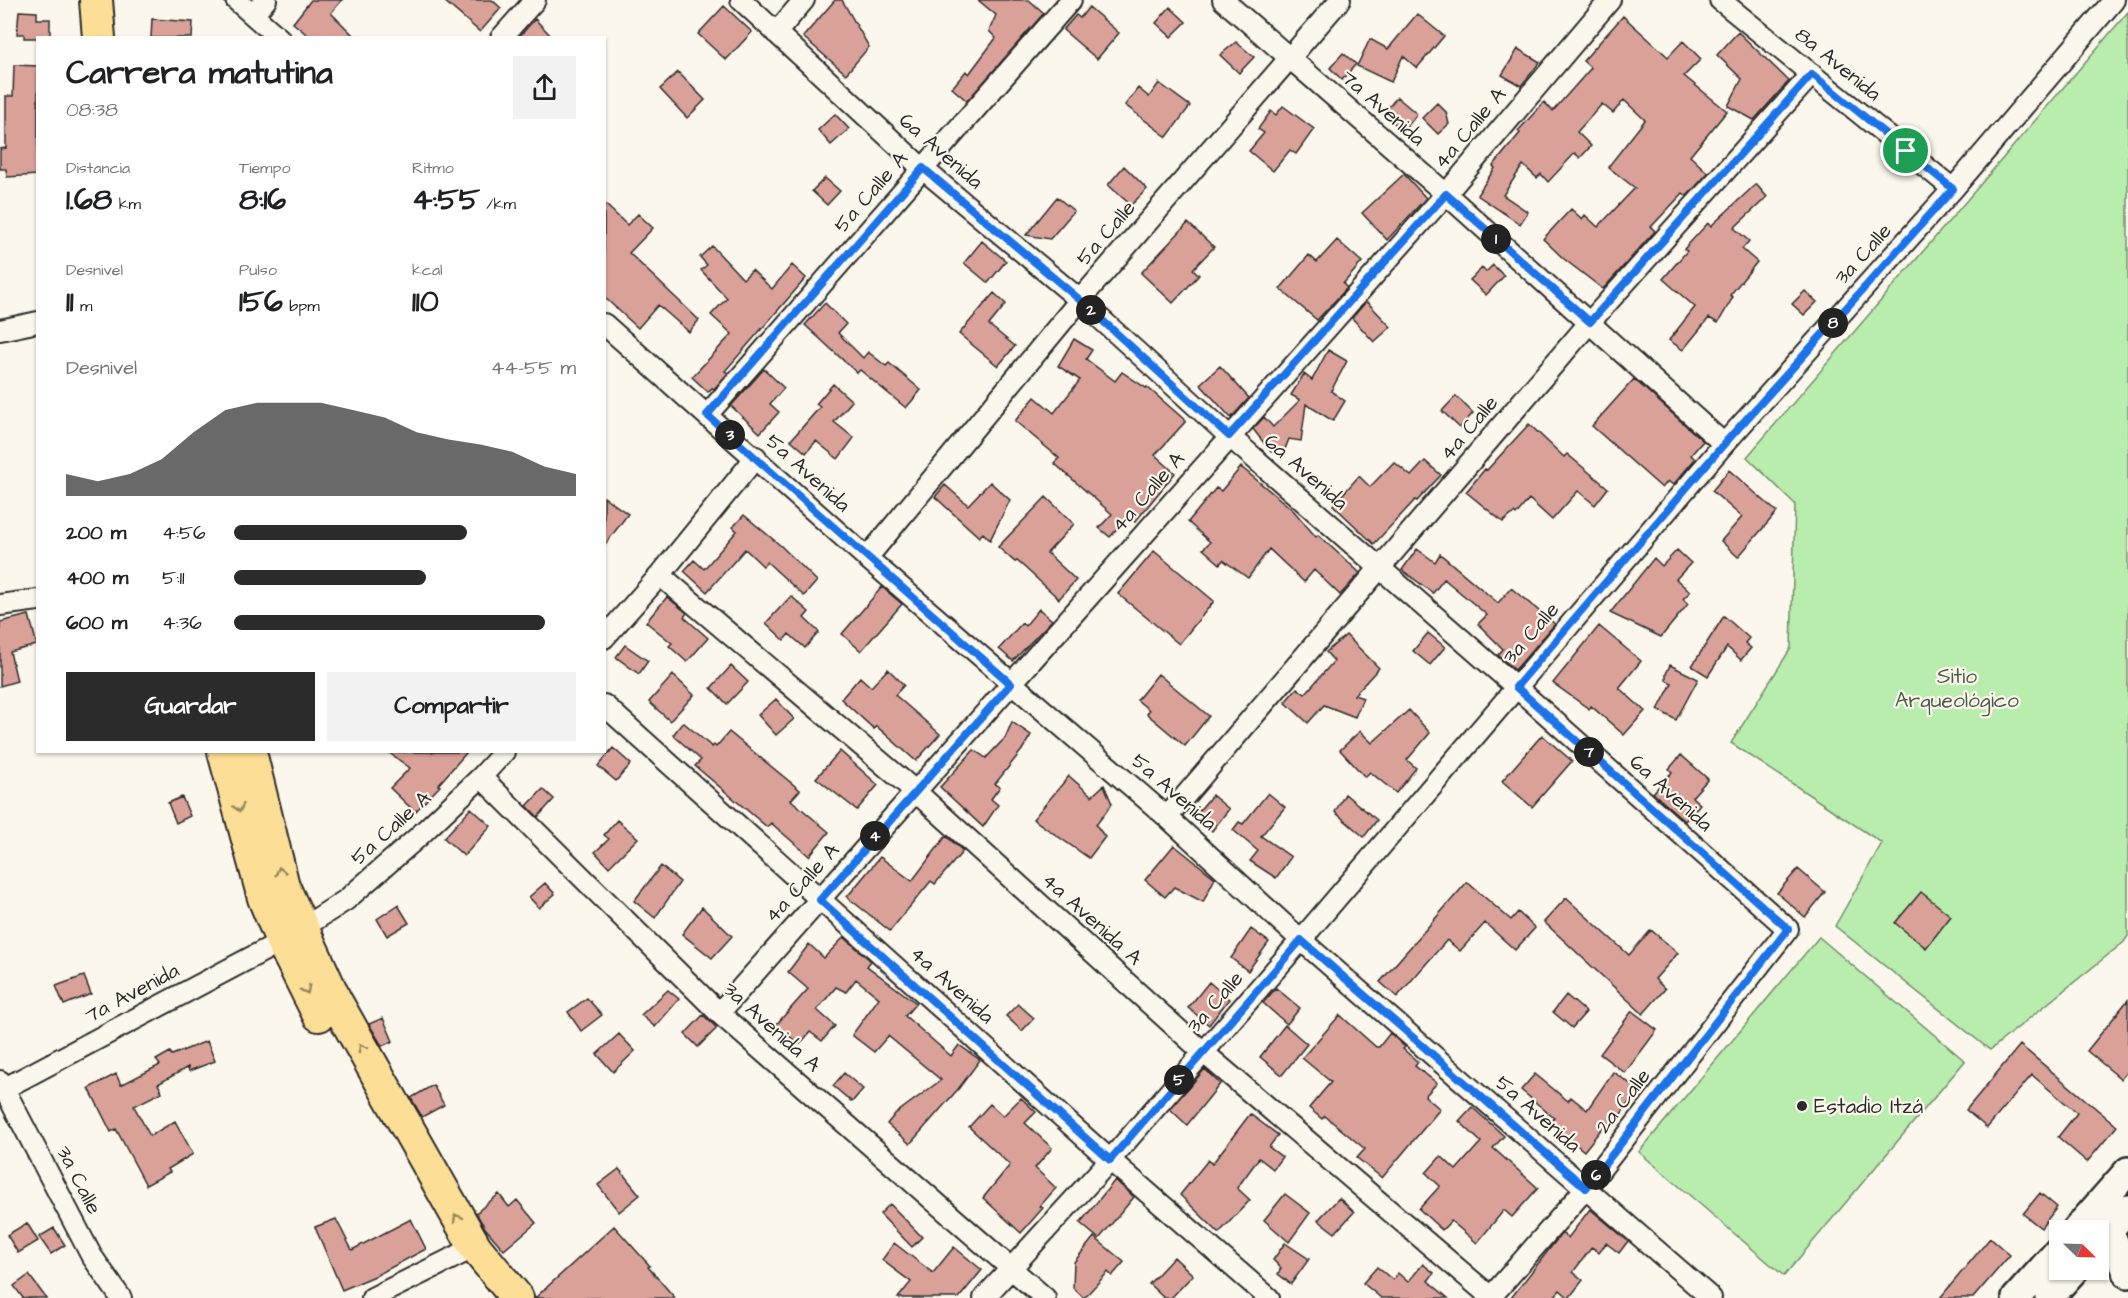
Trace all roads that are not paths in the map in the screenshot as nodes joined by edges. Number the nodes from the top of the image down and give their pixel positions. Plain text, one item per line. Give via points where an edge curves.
1 (76, 0) edge
2 (96, 0) edge
3 (236, 0) edge
4 (535, 0) edge
5 (741, 0) edge
6 (804, 0) edge
7 (1071, 0) edge
8 (1223, 0) edge
9 (1340, 0) edge
10 (1610, 0) edge
11 (1720, 0) edge
12 (2114, 0) edge
13 (260, 7) edge
14 (776, 33) junction
15 (78, 36) edge
16 (99, 36) edge
17 (278, 36) edge
18 (503, 36) edge
19 (1289, 58) junction
20 (1812, 74) junction
21 (923, 168) junction
22 (1953, 189) junction
23 (1446, 194) junction
24 (1080, 300) junction
25 (36, 322) edge
26 (1590, 322) junction
27 (606, 326) edge
28 (0, 330) edge
29 (707, 415) junction
30 (1229, 436) junction
31 (1724, 444) junction
32 (756, 457) junction
33 (867, 558) junction
34 (1381, 569) junction
35 (660, 575) junction
36 (36, 600) edge
37 (0, 605) edge
38 (606, 636) edge
39 (1011, 684) junction
40 (1516, 687) junction
41 (606, 707) edge
42 (224, 753) edge
43 (250, 753) edge
44 (503, 753) edge
45 (481, 777) junction
46 (915, 791) junction
47 (1167, 817) junction
48 (820, 900) junction
49 (1788, 929) joint
50 (292, 935) junction
51 (1301, 940) junction
52 (719, 1012) junction
53 (1203, 1052) junction
54 (2, 1084) edge
55 (1110, 1160) junction
56 (2128, 1171) edge
57 (1586, 1188) junction
58 (2128, 1209) edge
59 (2099, 1220) edge
60 (2109, 1220) edge
61 (2109, 1249) edge
62 (465, 1251) junction
63 (2049, 1261) edge
64 (1012, 1270) junction
65 (2128, 1275) edge
66 (2065, 1280) edge
67 (121, 1298) edge
68 (372, 1298) edge
69 (490, 1298) edge
70 (517, 1298) edge
71 (984, 1298) edge
72 (1045, 1298) edge
73 (1269, 1298) edge
74 (1491, 1298) edge
75 (1711, 1298) edge
76 (2016, 1298) edge
77 (2049, 1298) edge

1 - 15 main road
2 - 16 main road
3 - 13 street
4 - 18 street
5 - 14 street, 6a Avenida
6 - 14 street
7 - 21 street, 5a Calle A
8 - 19 street, 7a Avenida
9 - 19 street, 5a Calle
10 - 23 street, 4a Calle A
11 - 20 street, 8a Avenida
12 - 22 street, 3a Calle
13 - 17 street
14 - 21 street, 6a Avenida
19 - 23 street, 7a Avenida
19 - 24 street, 5a Calle
20 - 22 street, 8a Avenida
20 - 26 street, 4a Calle
21 - 24 street, 6a Avenida
21 - 29 street, 5a Calle A
22 - 31 street, 3a Calle
23 - 26 street, 7a Avenida
23 - 30 street, 4a Calle A
24 - 30 street, 6a Avenida
24 - 33 street, 5a Calle
25 - 28 street
26 - 31 street, 7a Avenida
26 - 34 street, 4a Calle
27 - 29 street, 5a Avenida
29 - 32 street, 5a Avenida
30 - 34 street, 6a Avenida
30 - 39 street, 4a Calle A
31 - 40 street, 3a Calle
32 - 33 street, 5a Avenida
32 - 35 street
33 - 39 street, 5a Avenida
34 - 40 street, 6a Avenida
34 - 47 street, 4a Calle
35 - 38 street
35 - 46 street, 4a Avenida A
36 - 37 street
39 - 46 street, 4a Calle A
39 - 47 street, 5a Avenida
40 - 49 street, 6a Avenida
40 - 51 street, 3a Calle
41 - 48 street, 4a Avenida
42 -> 50 main road via 264,898
50 -> 43 main road via 284,886
44 - 45 street, 5a Calle A
45 - 50 street, 5a Calle A via 346,900
45 - 52 street, 3a Avenida A
46 - 48 street, 4a Calle A
46 - 53 street, 4a Avenida A
47 - 51 street, 5a Avenida
48 - 52 street, 4a Calle A
48 - 55 street, 4a Avenida
49 - 57 street, 2a Calle
50 - 54 street, 7a Avenida
50 - 62 main road via 335,1000
51 - 53 street, 3a Calle
51 - 57 street, 5a Avenida
52 - 64 street, 3a Avenida A
53 - 55 street, 3a Calle
53 - 74 street, 4a Avenida A
54 - 67 street, 3a Calle via 91,1256
55 - 64 street, 3a Calle
55 - 73 street, 4a Avenida
56 - 59 main road
57 - 74 street, 2a Calle
57 - 75 street, 5a Avenida
58 - 60 main road
61 - 65 main road
62 - 68 street
62 - 69 main road
62 - 70 main road
63 - 76 main road
64 - 71 street, 3a Calle
64 - 72 street, 3a Avenida A
66 - 77 main road

